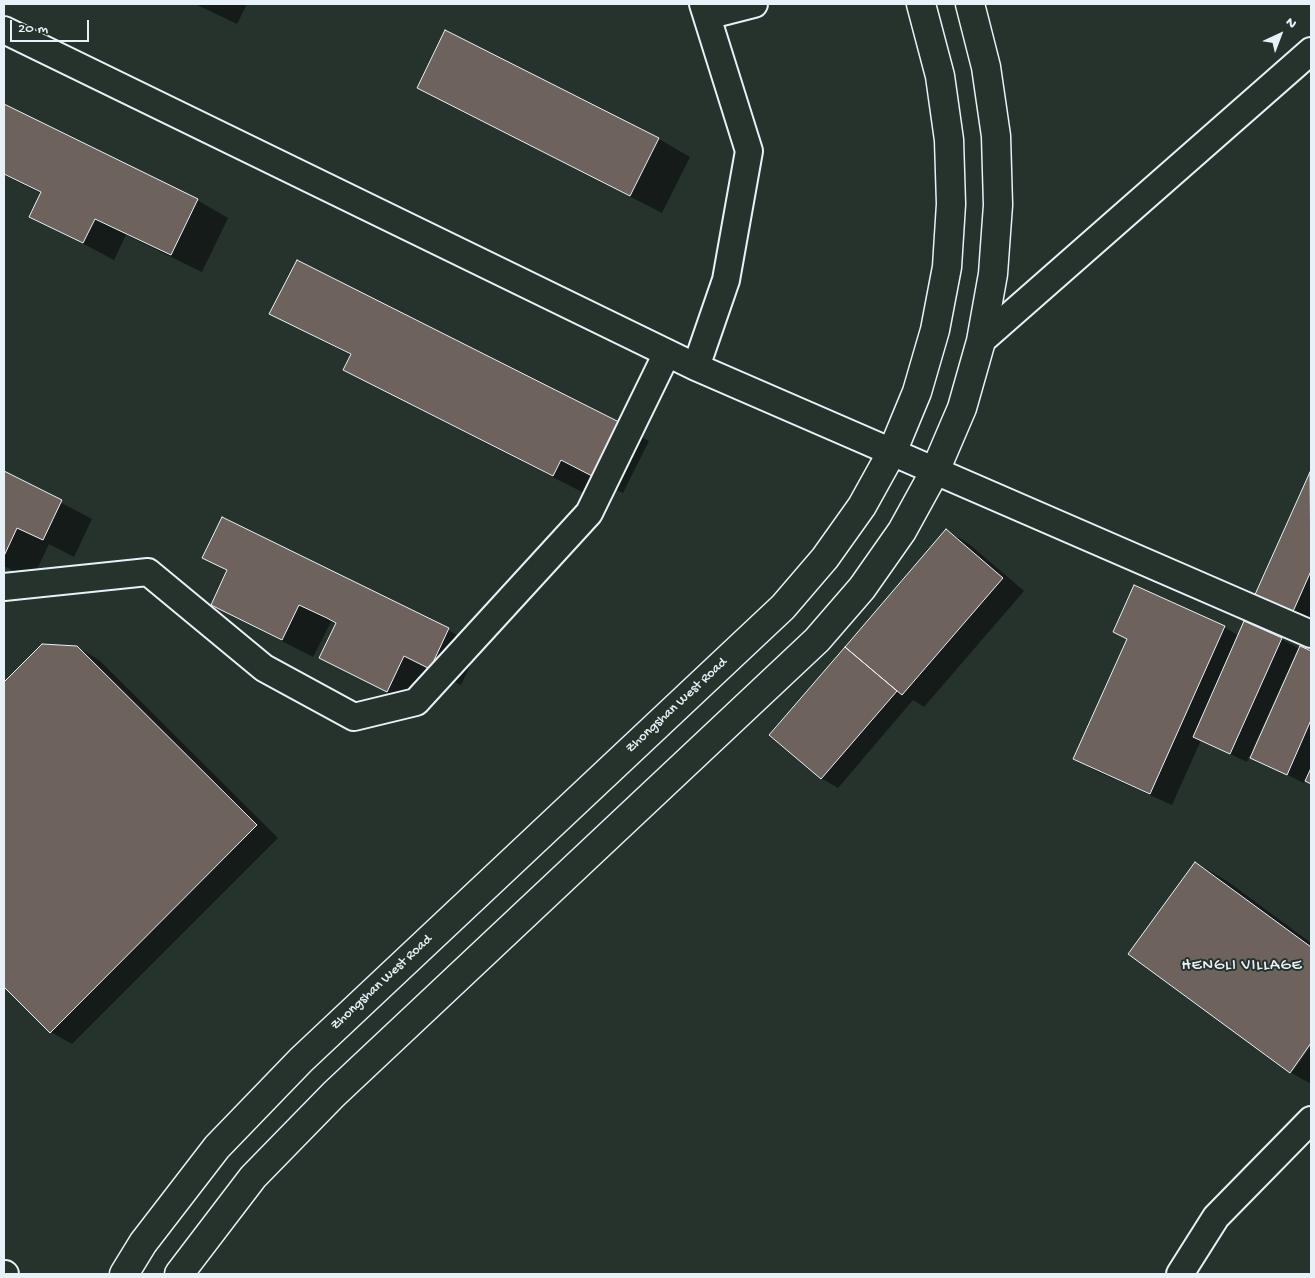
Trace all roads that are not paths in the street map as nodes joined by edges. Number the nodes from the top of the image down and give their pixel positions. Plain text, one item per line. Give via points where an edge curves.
1 (754, 4) edge
2 (921, 4) edge
3 (970, 4) edge
4 (705, 10) edge
5 (4, 30) edge
6 (1311, 51) edge
7 (981, 341) junction
8 (667, 353) junction
9 (696, 367) junction
10 (892, 450) junction
11 (935, 470) junction
12 (4, 587) edge
13 (1311, 634) edge
14 (1311, 1120) edge
15 (124, 1274) edge
16 (179, 1274) edge
17 (1180, 1274) edge

1 - 4 street
2 - 10 main road, Zhongshan West Road via 941,85 949,140 951,204 947,267 935,330 917,392
3 - 7 main road via 986,67 995,126 998,204 993,274
4 - 9 street via 749,152 726,280
5 - 8 street
6 - 7 street
7 - 11 main road via 962,408
8 - 9 street
8 - 12 street via 589,513 416,702 354,718 264,668 148,572
9 - 10 street
10 - 11 street
10 - 15 main road, Zhongshan West Road via 862,506 784,607 301,1060 217,1147 143,1243
11 - 13 street
11 - 16 main road via 902,531 862,588 817,640 334,1094 253,1177
14 - 17 street via 1216,1217

